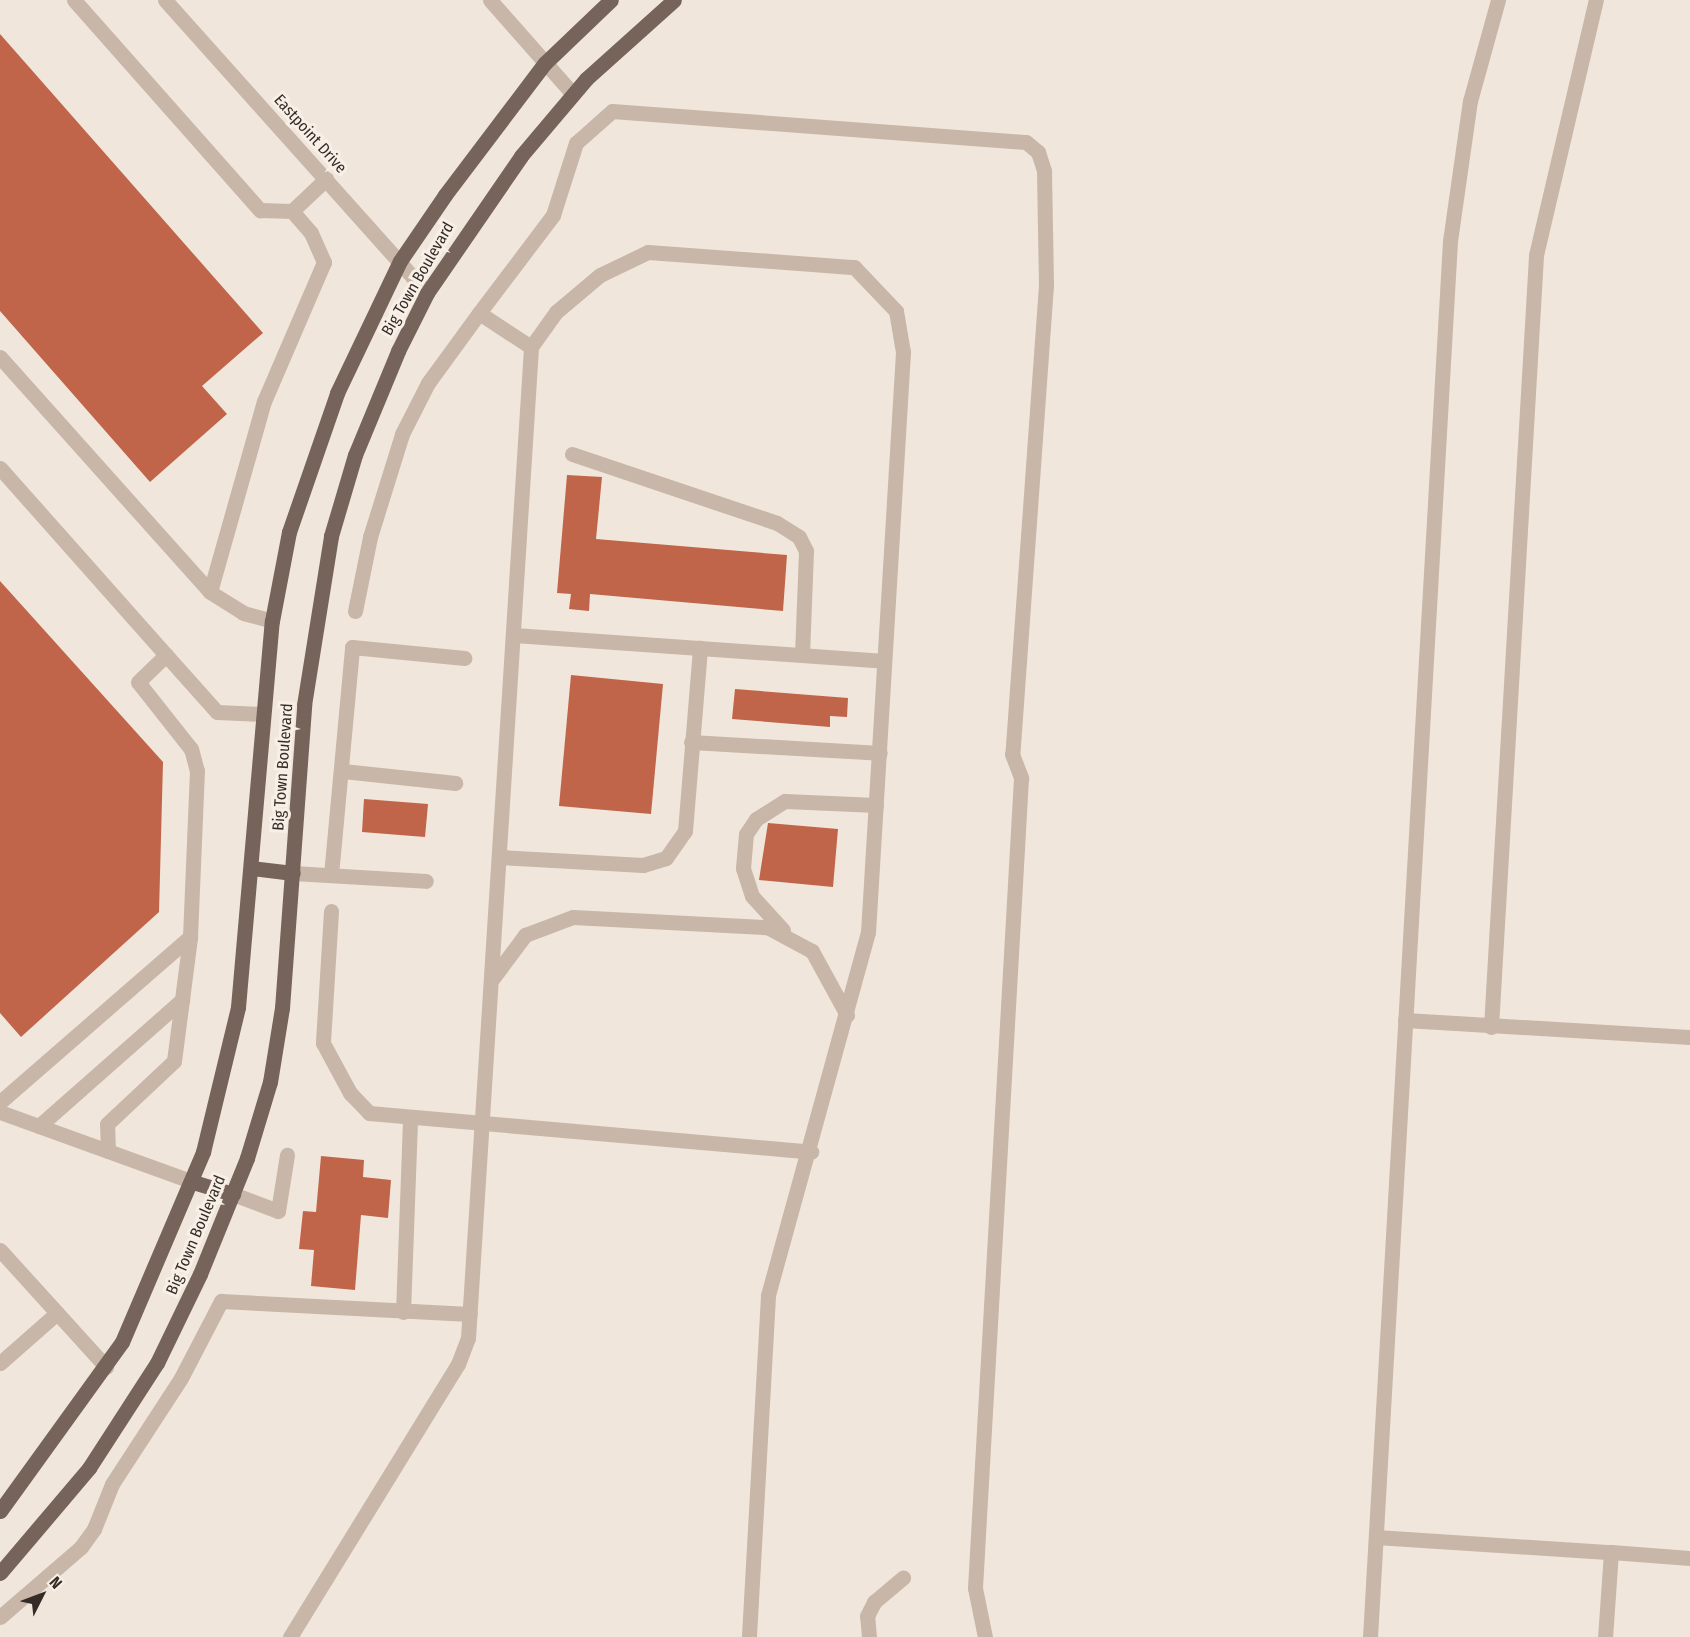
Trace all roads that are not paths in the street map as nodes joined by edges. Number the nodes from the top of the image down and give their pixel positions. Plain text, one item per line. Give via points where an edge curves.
1 (74, 0) edge
2 (165, 0) edge
3 (490, 0) edge
4 (611, 0) edge
5 (674, 0) edge
6 (1498, 0) edge
7 (1596, 0) edge
8 (545, 63) junction
9 (573, 94) junction
10 (326, 179) junction
11 (292, 211) junction
12 (400, 261) junction
13 (428, 293) junction
14 (479, 313) junction
15 (531, 347) junction
16 (0, 357) edge
17 (572, 454) dead end
18 (0, 468) edge
19 (210, 592) junction
20 (355, 611) dead end
21 (272, 621) junction
22 (513, 635) junction
23 (700, 648) junction
24 (166, 655) junction
25 (802, 655) junction
26 (464, 658) dead end
27 (884, 661) junction
28 (262, 714) junction
29 (691, 742) junction
30 (880, 753) junction
31 (343, 771) junction
32 (455, 783) dead end
33 (876, 805) junction
34 (500, 857) junction
35 (251, 868) junction
36 (293, 873) junction
37 (331, 875) junction
38 (426, 881) dead end
39 (331, 911) dead end
40 (788, 935) junction
41 (190, 937) junction
42 (491, 981) junction
43 (182, 1000) junction
44 (847, 1016) junction
45 (1405, 1020) junction
46 (1491, 1027) junction
47 (1690, 1037) edge
48 (0, 1102) edge
49 (0, 1112) edge
50 (410, 1119) junction
51 (480, 1124) junction
52 (39, 1126) junction
53 (108, 1151) junction
54 (811, 1152) junction
55 (287, 1155) dead end
56 (193, 1182) junction
57 (233, 1194) junction
58 (0, 1250) edge
59 (403, 1312) junction
60 (57, 1313) junction
61 (470, 1314) junction
62 (0, 1363) edge
63 (106, 1367) junction
64 (0, 1511) edge
65 (1376, 1537) junction
66 (1611, 1552) junction
67 (1690, 1558) edge
68 (0, 1573) edge
69 (903, 1578) dead end
70 (0, 1617) edge
71 (290, 1637) edge
72 (749, 1637) edge
73 (870, 1637) edge
74 (985, 1637) edge
75 (1370, 1637) edge
76 (1605, 1637) edge

1 - 11 street via 260,210
2 - 10 street, Eastpoint Drive
3 - 8 street
4 - 8 main road, Big Town Boulevard
5 - 9 main road, Big Town Boulevard
6 - 45 street via 1470,101 1450,241
7 - 46 street via 1536,255
8 - 9 street
8 - 12 main road, Big Town Boulevard
9 - 13 main road, Big Town Boulevard via 480,209
10 - 11 street
10 - 12 street, Eastpoint Drive
11 - 19 street via 311,233 324,262 264,401
12 - 13 street, Eastpoint Drive
12 - 21 main road, Big Town Boulevard via 316,448 289,532
13 - 36 main road, Big Town Boulevard via 355,455 331,536 304,705
14 - 15 street
14 - 20 street via 428,382 402,434 370,537
14 - 74 street via 553,215 576,142 612,111 1026,142 1038,152 1044,171 1046,285 1012,754 1021,778 975,1588
15 - 22 street
15 - 27 street via 556,312 600,275 648,252 854,267 873,281 896,311 903,351
16 - 19 street
17 - 25 street via 777,523 799,537 806,550
18 - 24 street
19 - 21 street via 243,613
21 - 28 main road, Big Town Boulevard
22 - 23 street
22 - 34 street
23 - 25 street
23 - 29 street
24 - 28 street via 217,712
24 - 41 street via 138,682 191,749 197,771
25 - 27 street
26 - 31 street via 352,647
27 - 30 street
28 - 35 main road, Big Town Boulevard
29 - 30 street
29 - 34 street via 685,831 666,858 643,865
30 - 33 street
31 - 32 street
31 - 37 street
33 - 40 street via 820,800 770,807 746,834 743,868 752,896
33 - 44 street via 868,932
34 - 42 street
35 - 36 main road
35 - 56 main road, Big Town Boulevard via 228,1062
36 - 37 street
36 - 57 main road, Big Town Boulevard via 270,1082
37 - 38 street
39 - 50 street via 322,1028 329,1060 369,1113
40 - 42 street via 766,927 573,916 525,935
40 - 44 street via 824,966
41 - 43 street
41 - 48 street
42 - 51 street
43 - 52 street
43 - 53 street via 174,1061 107,1124
44 - 54 street
45 - 46 street
45 - 65 street
46 - 47 street
49 - 52 street
50 - 51 street
50 - 59 street
51 - 54 street
51 - 61 street
52 - 53 street
53 - 56 street
54 - 72 street via 768,1296
55 - 57 street via 279,1210
56 - 57 main road
56 - 63 main road, Big Town Boulevard via 146,1295
57 - 68 main road, Big Town Boulevard via 178,1323 135,1398 89,1468
58 - 60 street
59 - 61 street
59 - 70 street via 221,1301 182,1378 112,1484 88,1538
60 - 62 street
60 - 63 street
61 - 71 street via 458,1364
63 - 64 main road, Big Town Boulevard
65 - 66 street
65 - 75 street
66 - 67 street
66 - 76 street
69 - 73 street via 874,1602 867,1616

